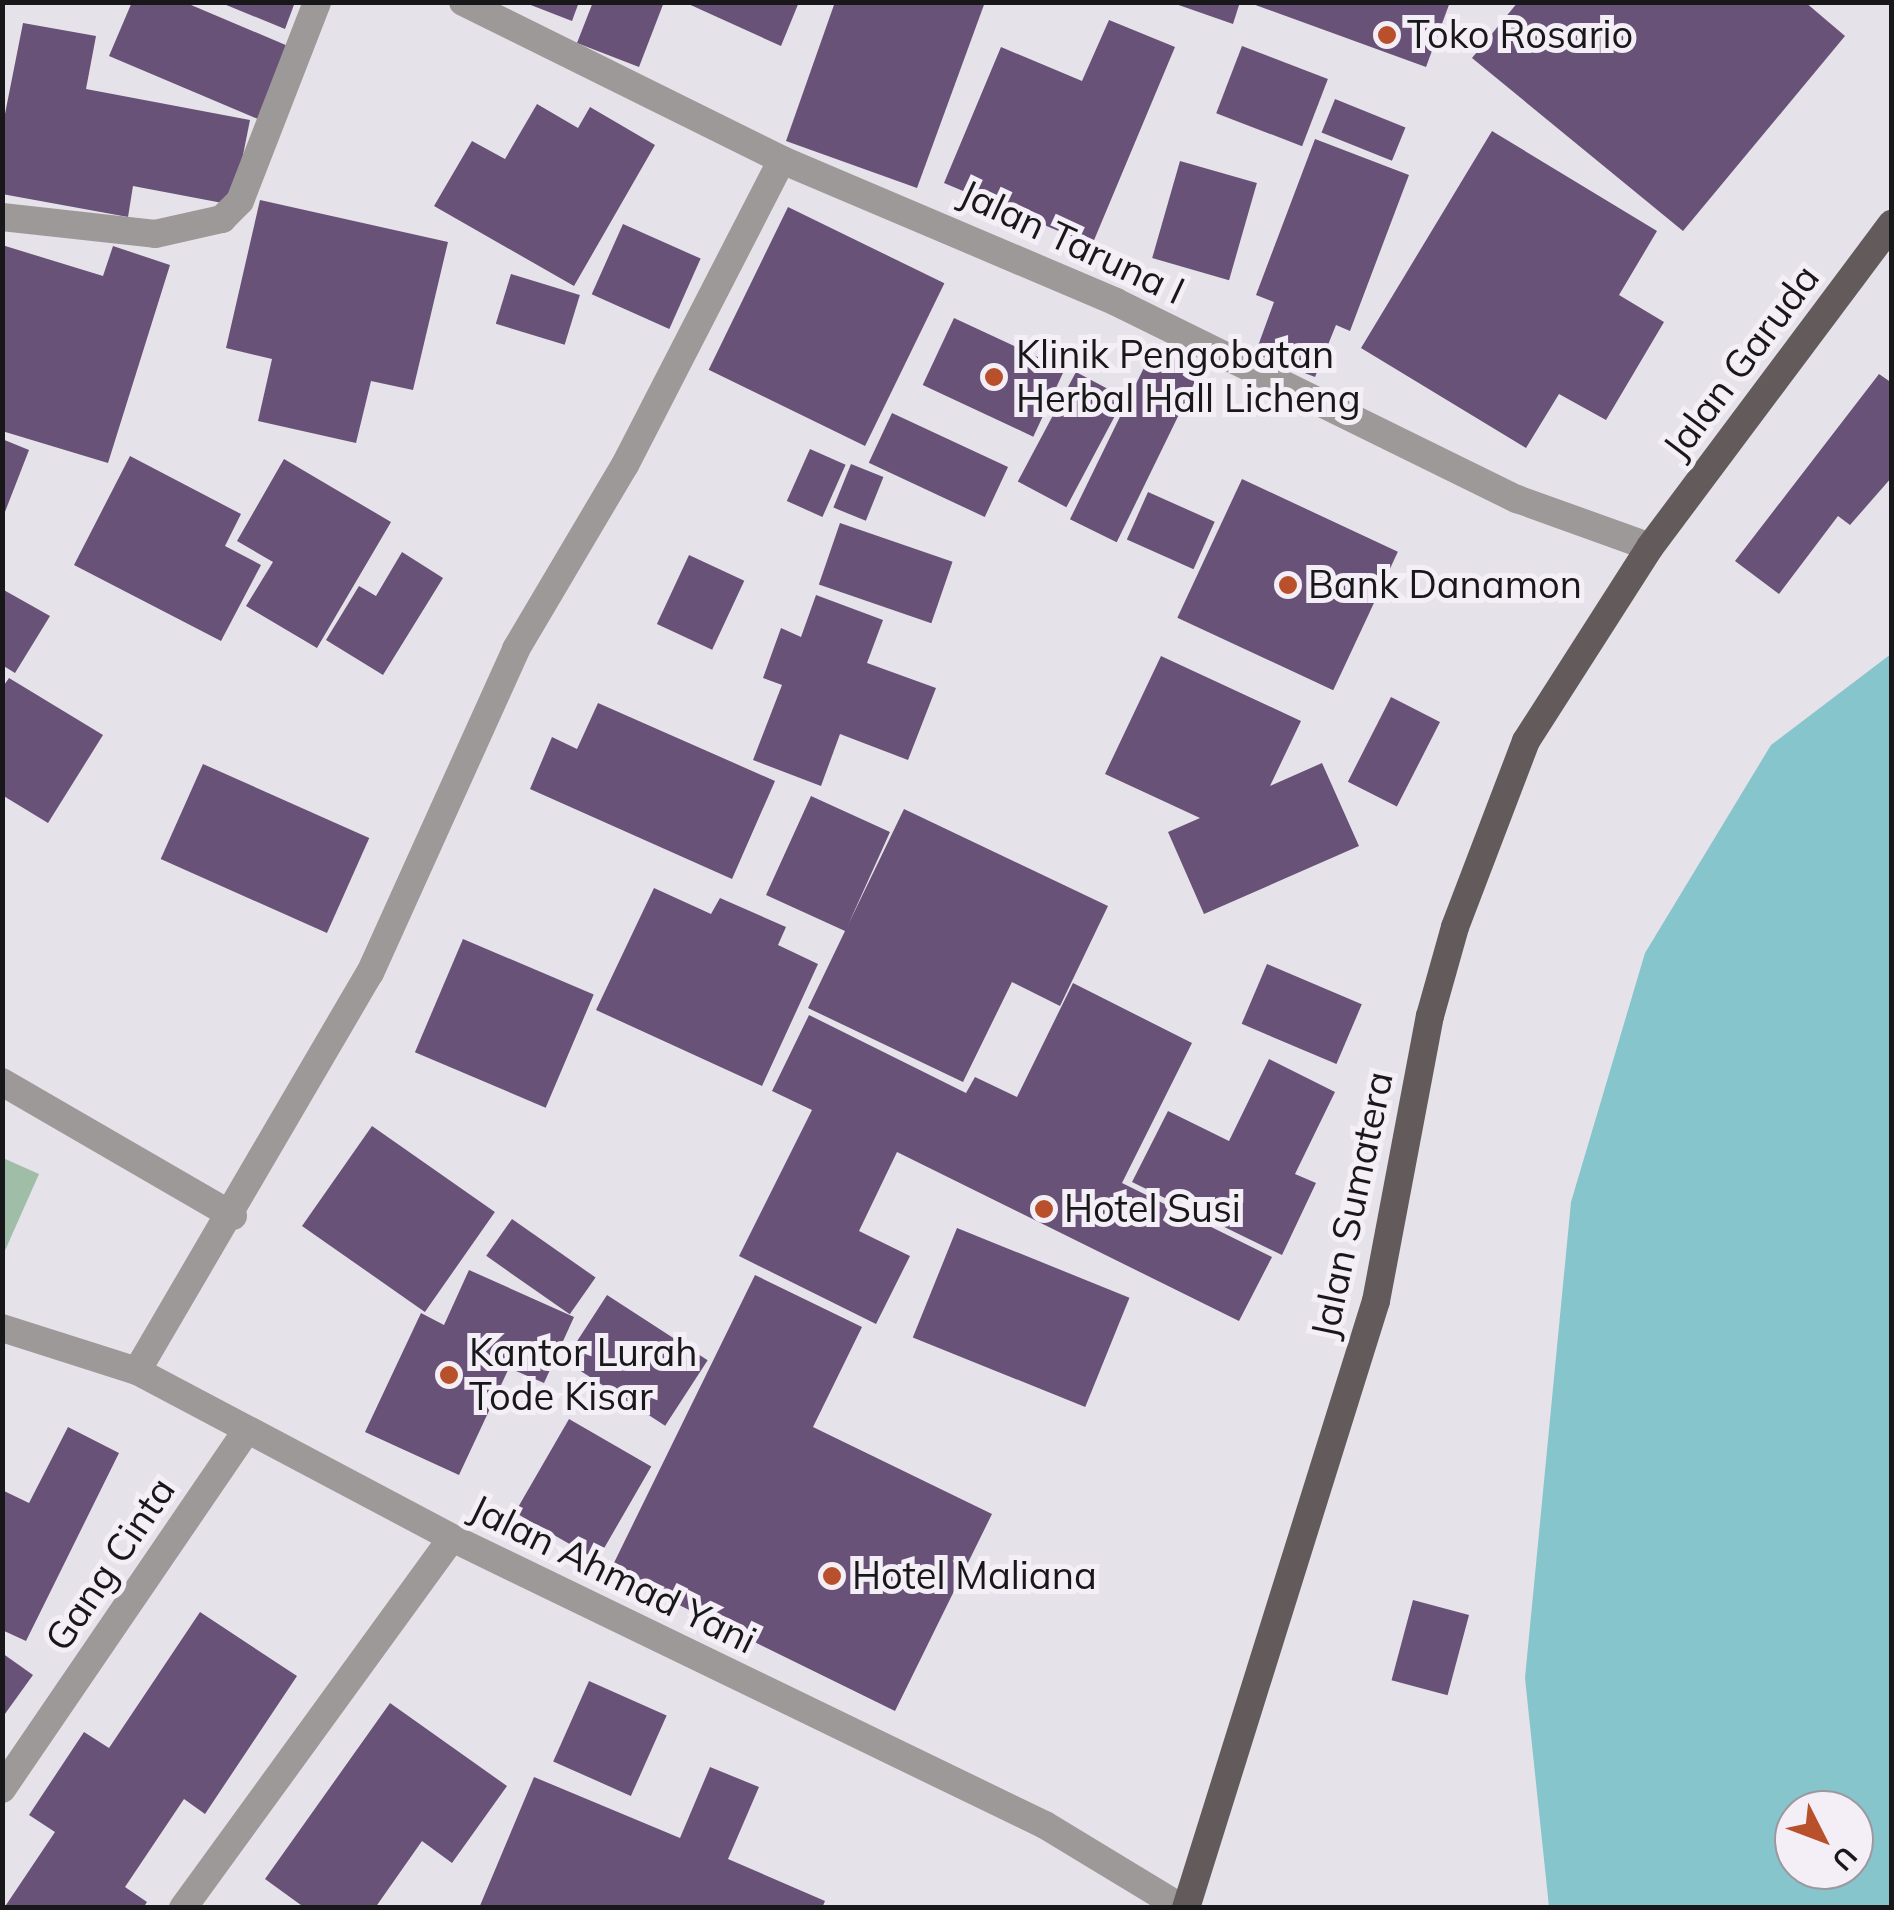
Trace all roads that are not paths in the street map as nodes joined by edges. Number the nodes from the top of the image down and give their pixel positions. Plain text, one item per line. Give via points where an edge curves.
1 (318, 2) edge
2 (463, 2) edge
3 (782, 160) junction
4 (2, 217) edge
5 (1892, 223) edge
6 (1650, 547) junction
7 (2, 1082) edge
8 (233, 1216) junction
9 (2, 1328) edge
10 (137, 1370) junction
11 (246, 1431) junction
12 (452, 1538) junction
13 (2, 1789) edge
14 (183, 1908) edge
15 (1184, 1908) edge

1 - 4 street via 240,201 222,218 154,234
2 - 3 street, Jalan Taruna I
3 - 6 street, Jalan Taruna I via 1116,302 1517,500
3 - 8 street via 625,465 516,650 370,973
5 - 6 main road, Jalan Garuda
6 - 15 main road, Jalan Sumatera via 1526,741 1455,927 1430,1016 1376,1301
7 - 8 street
8 - 10 street
9 - 10 street, Jalan Ahmad Yani
10 - 11 street, Jalan Ahmad Yani
11 - 12 street, Jalan Ahmad Yani
11 - 13 street, Gang Cinta
12 - 14 street
12 - 15 street, Jalan Ahmad Yani via 1045,1825

